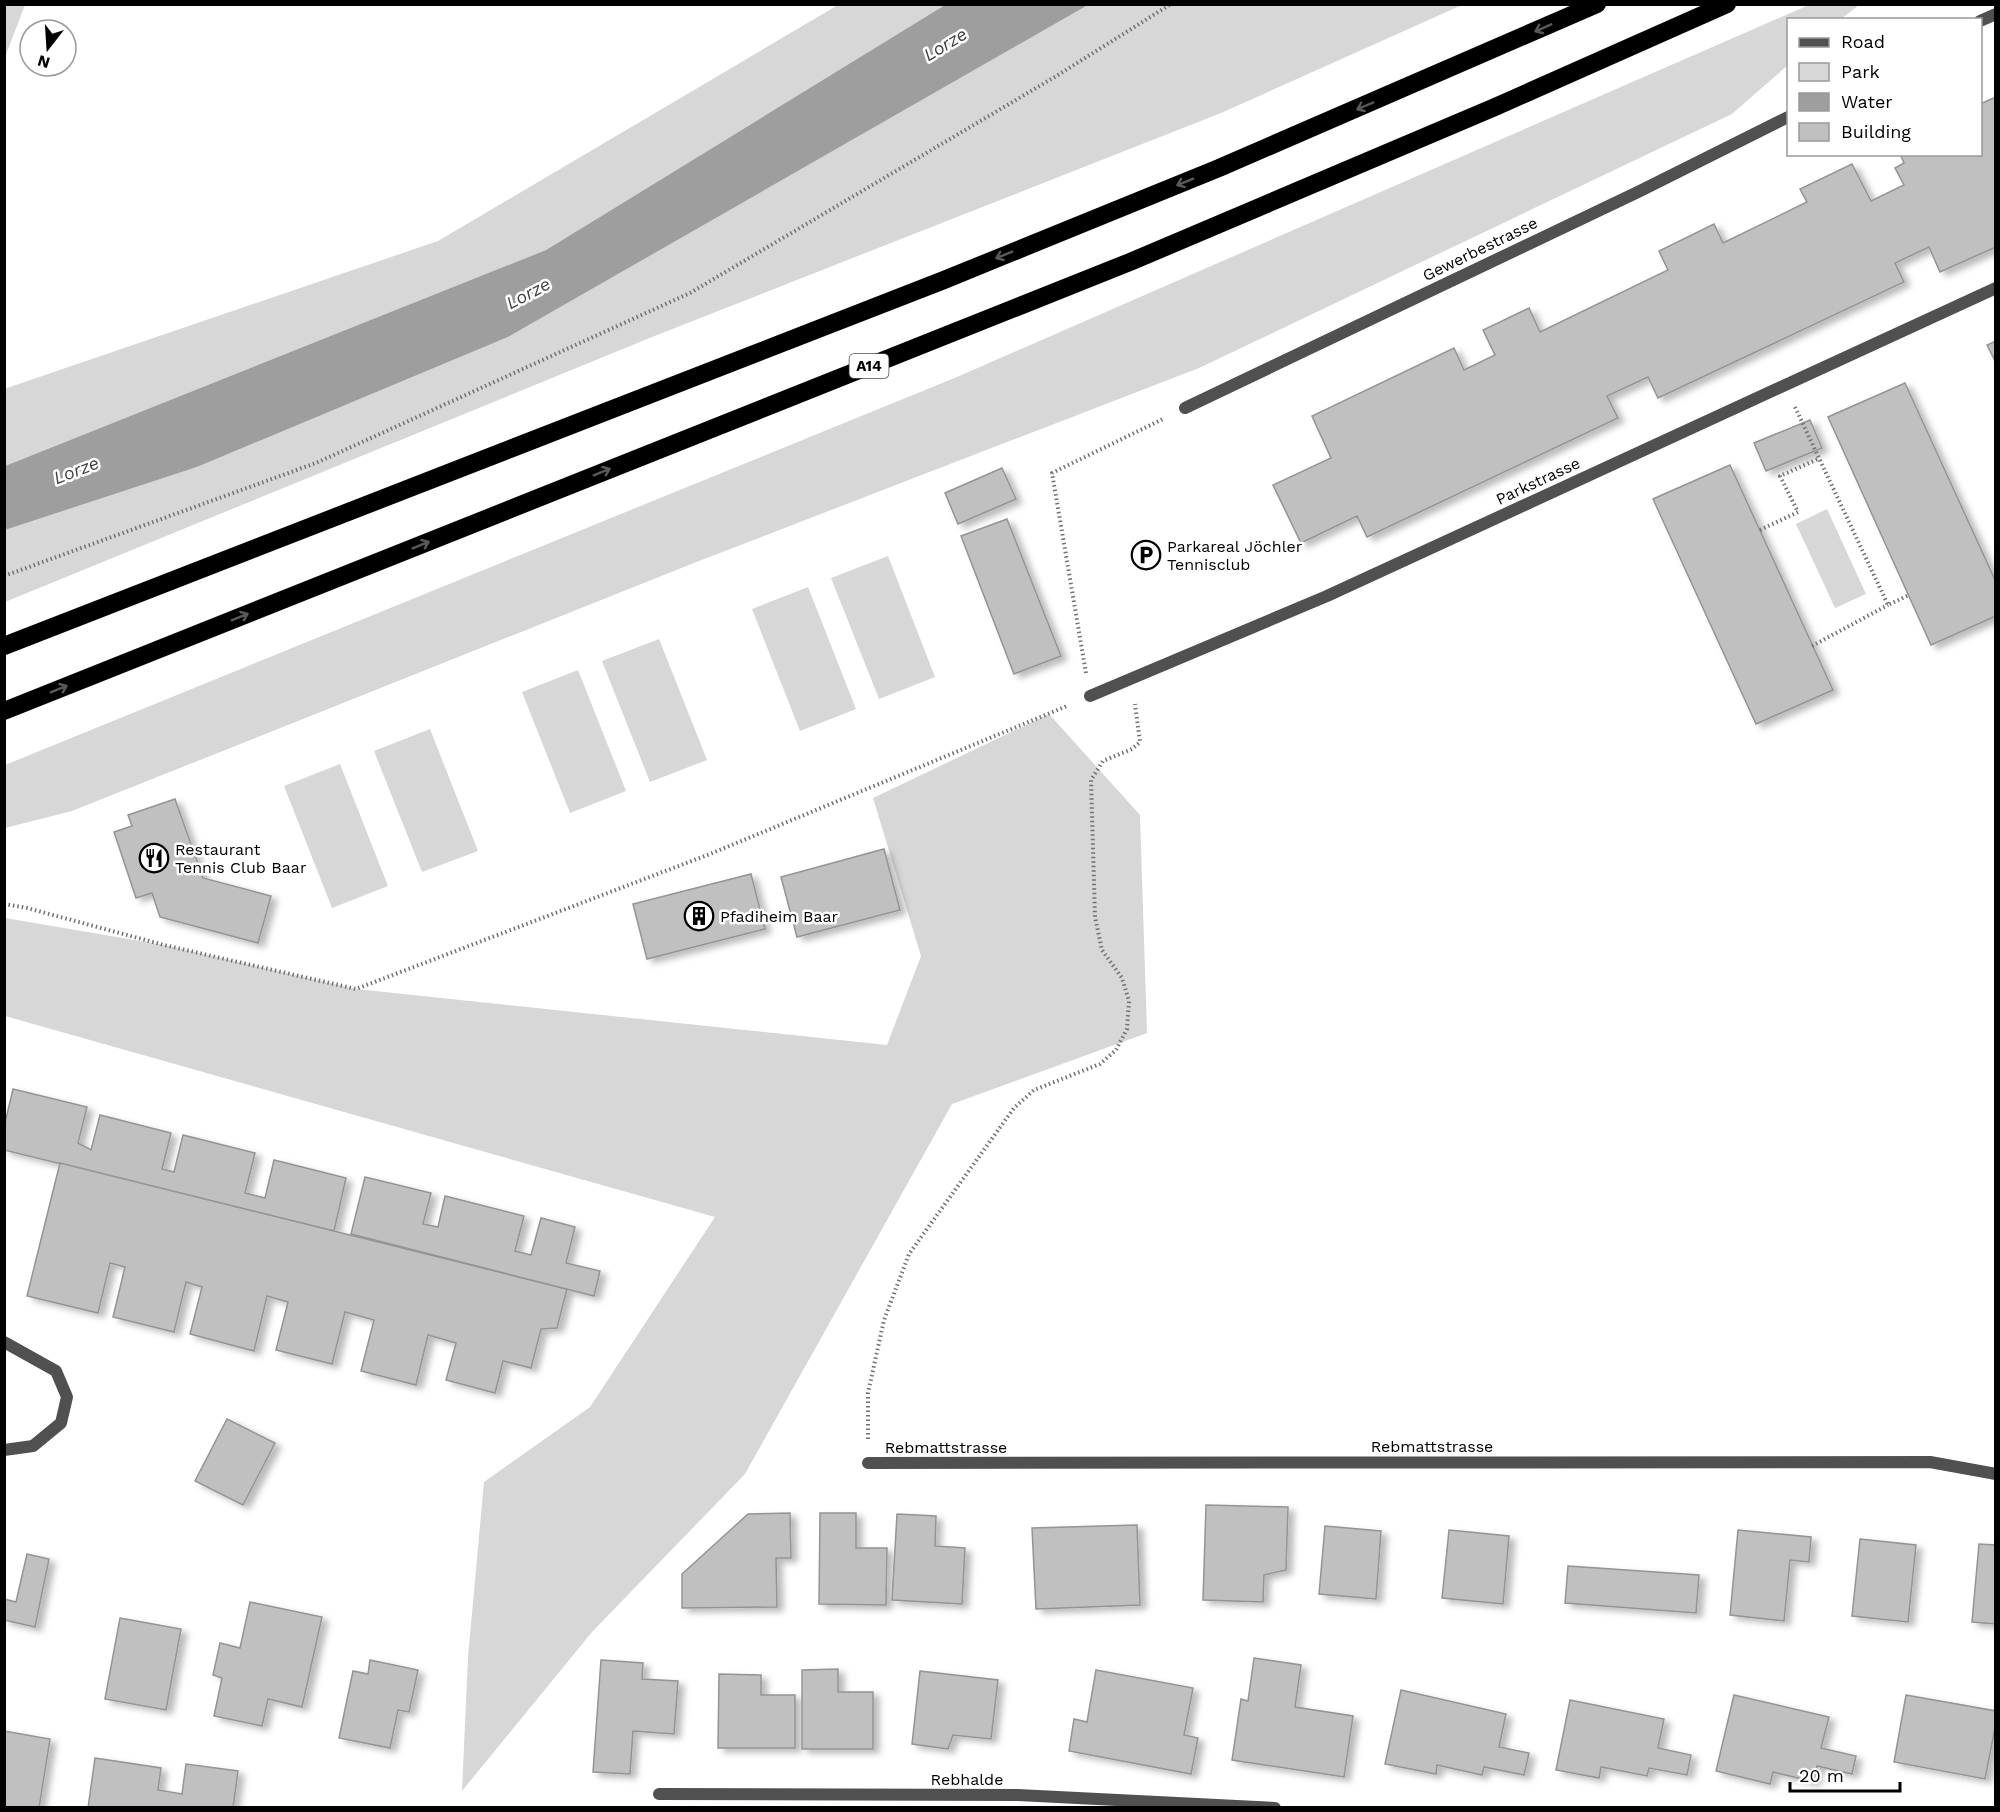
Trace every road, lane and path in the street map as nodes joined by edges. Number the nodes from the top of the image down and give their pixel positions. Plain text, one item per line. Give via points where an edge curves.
1 (1171, 4) edge
2 (1597, 4) edge
3 (1726, 4) edge
4 (1787, 118) edge
5 (1995, 288) edge
6 (1185, 408) joint
7 (1799, 416) dead end
8 (1818, 459) junction
9 (1760, 530) dead end
10 (4, 576) edge
11 (1909, 595) dead end
12 (1888, 605) junction
13 (4, 646) edge
14 (1812, 646) dead end
15 (1132, 679) junction
16 (1090, 696) junction
17 (4, 711) edge
18 (4, 904) edge
19 (4, 1342) edge
20 (4, 1450) edge
21 (868, 1463) joint
22 (1995, 1474) edge
23 (659, 1794) dead end
24 (1275, 1808) edge

1 - 10 path via 690,293 316,463
2 -> 13 highway via 1219,168 944,280
17 -> 3 highway, A14 via 1130,262
4 - 6 street, Gewerbestrasse
5 - 15 street, Parkstrasse via 1327,596
6 - 16 path via 1052,473
7 - 8 path
8 - 9 path via 1780,476 1798,512
8 - 12 path
11 - 12 path
12 - 14 path
15 - 16 street, Parkstrasse
15 - 21 path via 1140,742 1103,761 1091,780 1095,917 1102,950 1122,978 1129,1001 1127,1029 1116,1050 1100,1064 1034,1090 1014,1108 909,1254 884,1320 868,1393
16 - 18 path via 710,854 356,989
19 - 20 street via 56,1371 67,1397 61,1423 33,1446
21 - 22 street, Rebmattstrasse via 1930,1462
23 - 24 street, Rebhalde via 1018,1795

